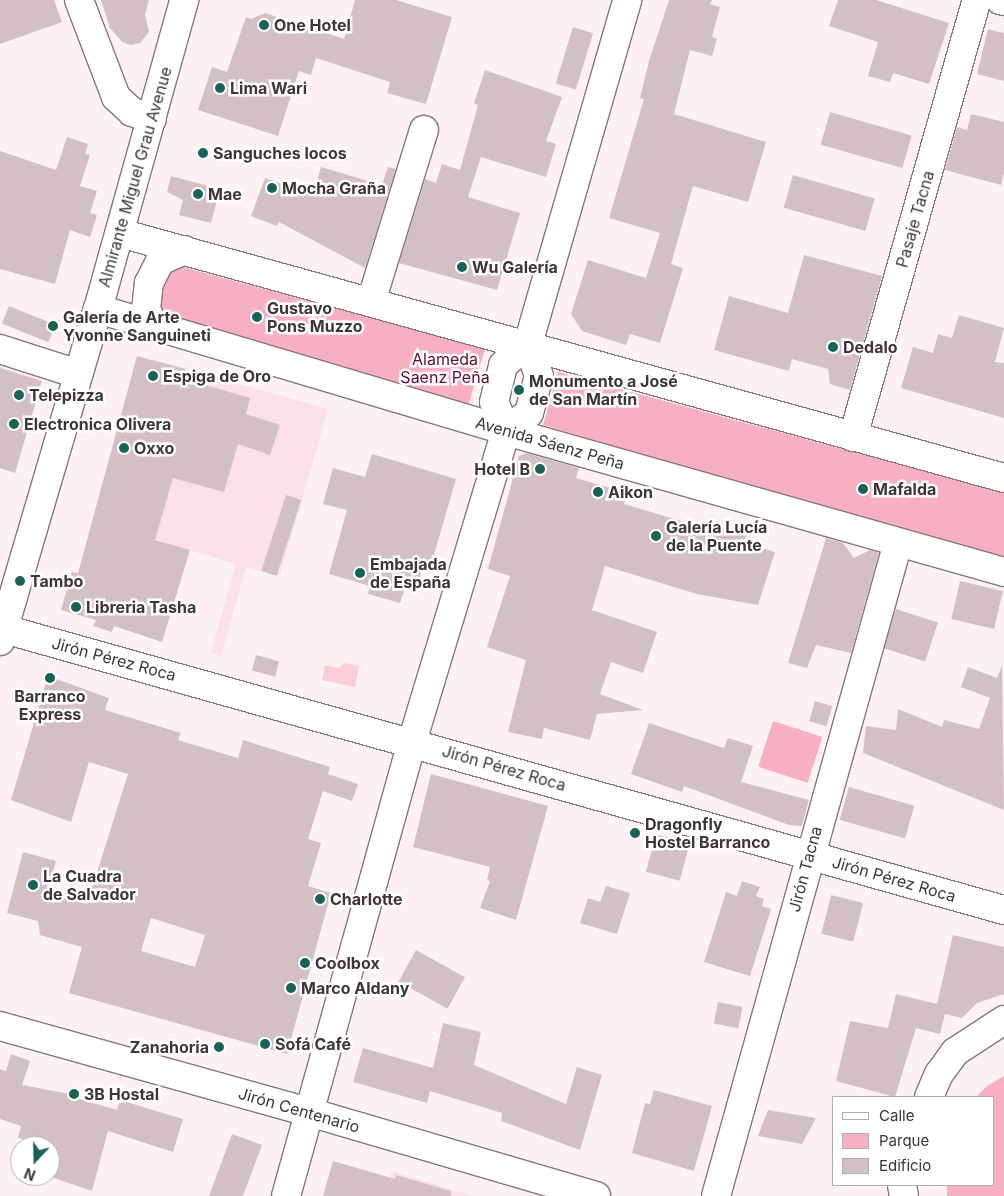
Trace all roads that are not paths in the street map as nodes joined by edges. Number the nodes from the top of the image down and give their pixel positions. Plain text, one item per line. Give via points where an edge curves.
1 (79, 0) edge
2 (184, 0) edge
3 (627, 0) edge
4 (977, 0) edge
5 (1000, 0) edge
6 (1004, 1) edge
7 (152, 118) junction
8 (424, 130) dead end
9 (120, 233) junction
10 (185, 250) junction
11 (371, 302) junction
12 (98, 308) junction
13 (163, 328) junction
14 (528, 344) junction
15 (0, 349) edge
16 (78, 374) junction
17 (506, 431) junction
18 (853, 437) junction
19 (1004, 478) edge
20 (898, 543) junction
21 (1004, 572) edge
22 (2, 635) edge
23 (412, 742) junction
24 (809, 855) junction
25 (1004, 910) edge
26 (1004, 1020) edge
27 (0, 1026) edge
28 (929, 1096) edge
29 (309, 1112) junction
30 (286, 1196) edge
31 (596, 1196) edge
32 (716, 1196) edge

1 - 7 street via 116,97 132,112
2 - 7 street, Almirante Miguel Grau Avenue
3 - 14 street
4 - 18 street, Pasaje Tacna
5 - 6 street
7 - 9 street, Almirante Miguel Grau Avenue
8 - 11 street
9 - 10 street
9 - 12 street, Almirante Miguel Grau Avenue
10 - 11 street
10 - 13 street via 160,261 149,283 146,310 152,321
11 - 14 street
12 - 13 street, Avenida Sáenz Peña
12 - 16 street, Almirante Miguel Grau Avenue
13 - 17 street, Avenida Sáenz Peña
14 - 17 street via 539,376 529,413
14 - 17 street via 503,365 494,402
14 - 18 street
15 - 16 street
16 - 22 street, Almirante Miguel Grau Avenue
17 - 20 street, Avenida Sáenz Peña
17 - 23 street
18 - 19 street
20 - 21 street, Avenida Sáenz Peña
20 - 24 street, Jirón Tacna
22 - 23 street, Jirón Pérez Roca
23 - 24 street, Jirón Pérez Roca
23 - 29 street
24 - 25 street, Jirón Pérez Roca
24 - 32 street, Jirón Tacna
26 - 28 street via 955,1052 938,1074
27 - 29 street, Jirón Centenario
29 - 30 street
29 - 31 street, Jirón Centenario

